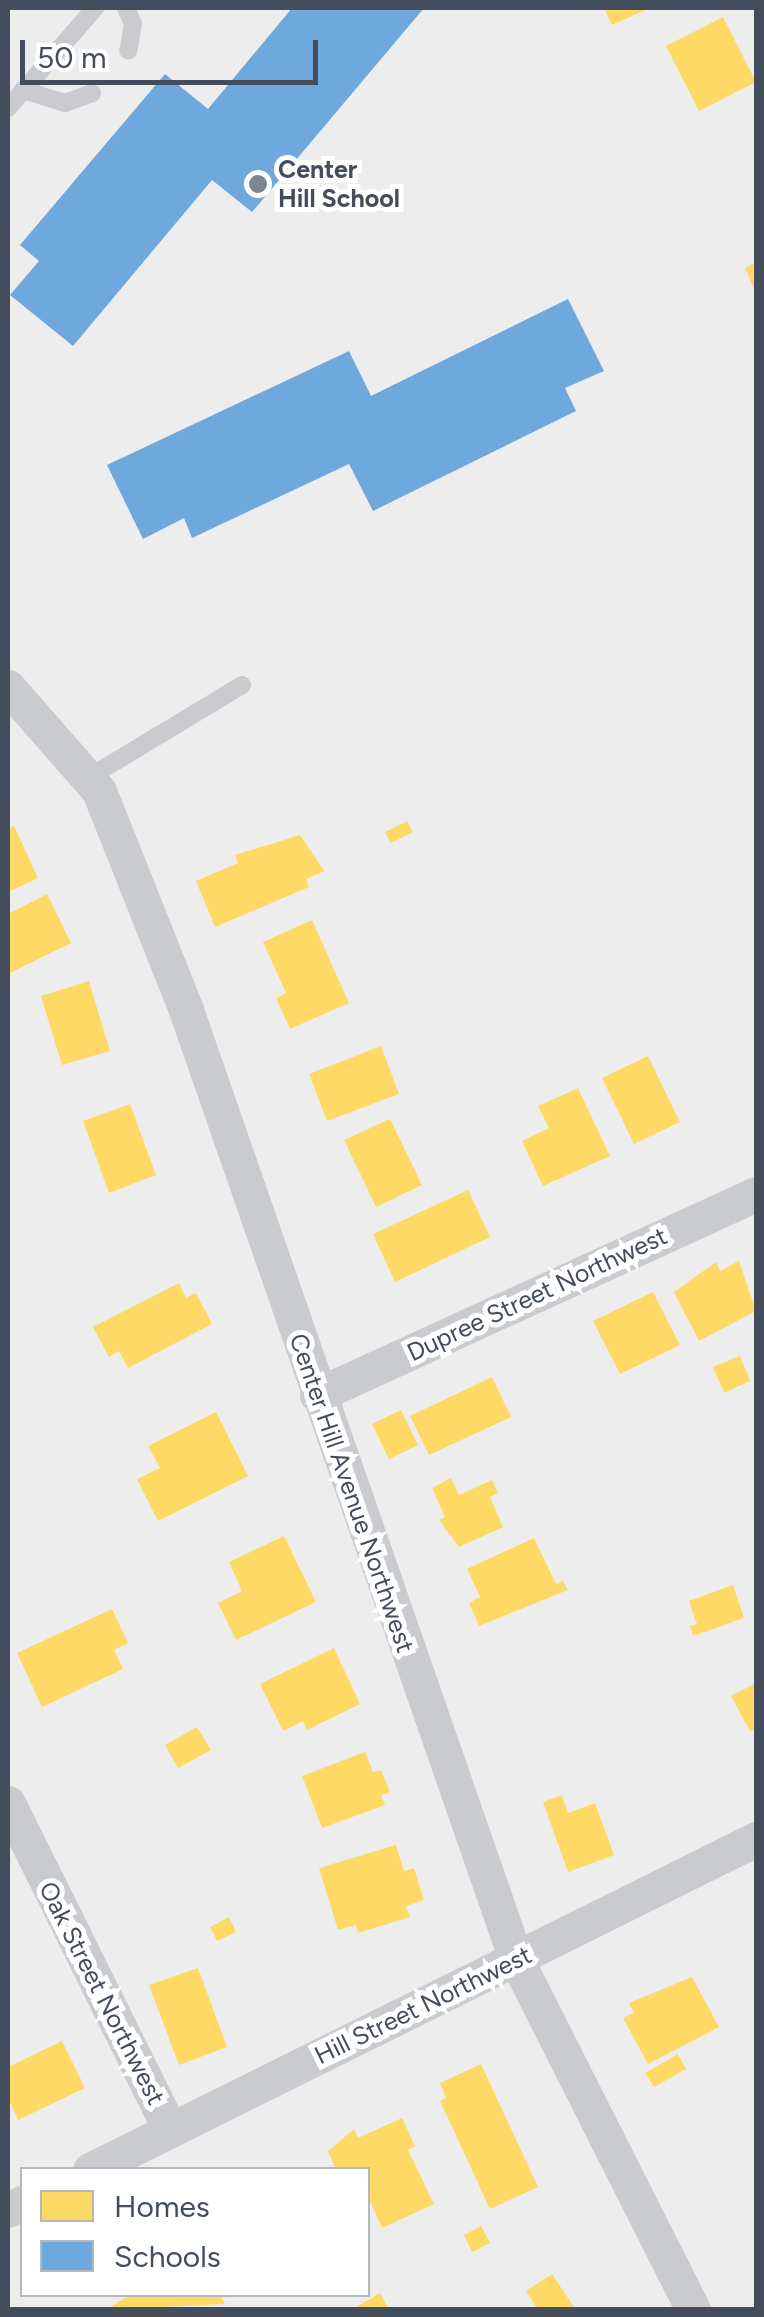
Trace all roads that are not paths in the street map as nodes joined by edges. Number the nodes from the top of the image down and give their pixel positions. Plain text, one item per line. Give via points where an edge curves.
1 (96, 8) edge
2 (126, 8) edge
3 (128, 52) dead end
4 (23, 90) junction
5 (92, 92) dead end
6 (8, 108) edge
7 (242, 685) dead end
8 (8, 686) edge
9 (88, 778) junction
10 (756, 1194) edge
11 (317, 1395) junction
12 (8, 1803) edge
13 (756, 1839) edge
14 (516, 1959) junction
15 (170, 2130) junction
16 (96, 2167) edge
17 (693, 2310) edge

1 - 4 lane
2 - 3 lane via 133,24
4 - 5 lane via 65,104
4 - 6 lane
7 - 9 lane
8 - 9 street, Center Hill Avenue Northwest
9 - 11 street, Center Hill Avenue Northwest via 186,1010
10 - 11 street, Dupree Street Northwest
11 - 14 street, Center Hill Avenue Northwest
12 - 15 street, Oak Street Northwest
13 - 14 street, Hill Street Northwest
14 - 15 street, Hill Street Northwest
14 - 17 street, Center Hill Avenue Northwest
15 - 16 street, Hill Street Northwest

